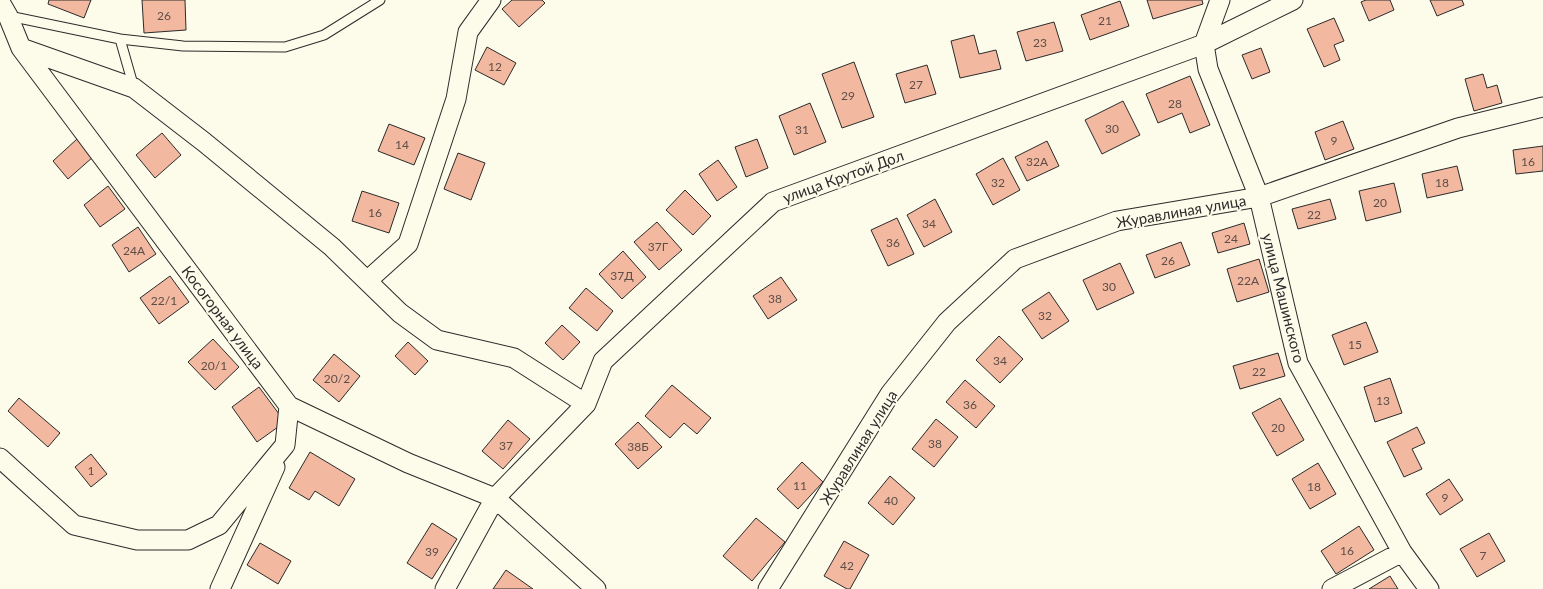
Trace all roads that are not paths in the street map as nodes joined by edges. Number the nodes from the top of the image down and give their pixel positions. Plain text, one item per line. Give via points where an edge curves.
1 (380, 0) edge
2 (491, 0) edge
3 (1220, 0) edge
4 (1293, 0) edge
5 (3, 12) edge
6 (120, 39) junction
7 (1204, 44) junction
8 (21, 48) junction
9 (134, 88) junction
10 (1543, 107) edge
11 (1259, 198) junction
12 (367, 281) junction
13 (586, 404) junction
14 (289, 406) junction
15 (285, 445) junction
16 (0, 458) edge
17 (495, 498) junction
18 (1402, 552) junction
19 (220, 589) edge
20 (445, 589) edge
21 (596, 589) edge
22 (768, 589) edge
23 (1332, 589) edge
24 (1429, 589) edge

1 - 6 lane via 324,35 284,47 183,46
2 - 12 street via 468,32 456,100 408,244
3 - 7 street
4 - 7 street, улица Крутой Дол
5 - 6 lane
5 - 8 street, Косогорная улица
6 - 9 lane
7 - 11 street, улица Машинского via 1208,69
7 - 13 street, улица Крутой Дол via 773,202 603,361
8 - 9 street
8 - 14 street, Косогорная улица
9 - 12 street via 325,241
10 - 11 street, Журавлиная улица via 1458,128
11 - 18 street, улица Машинского via 1298,363
11 - 22 street, Журавлиная улица via 1117,220 1015,259 947,322 890,394
12 - 13 street via 400,313 437,340 514,358
13 - 17 street, улица Крутой Дол
14 - 15 street
14 - 17 street, Косогорная улица via 408,463
15 - 16 street via 219,525 188,540 137,540 74,525
15 - 19 street
17 - 20 street, улица Крутой Дол
17 - 21 street
18 - 23 street
18 - 24 street, улица Машинского

